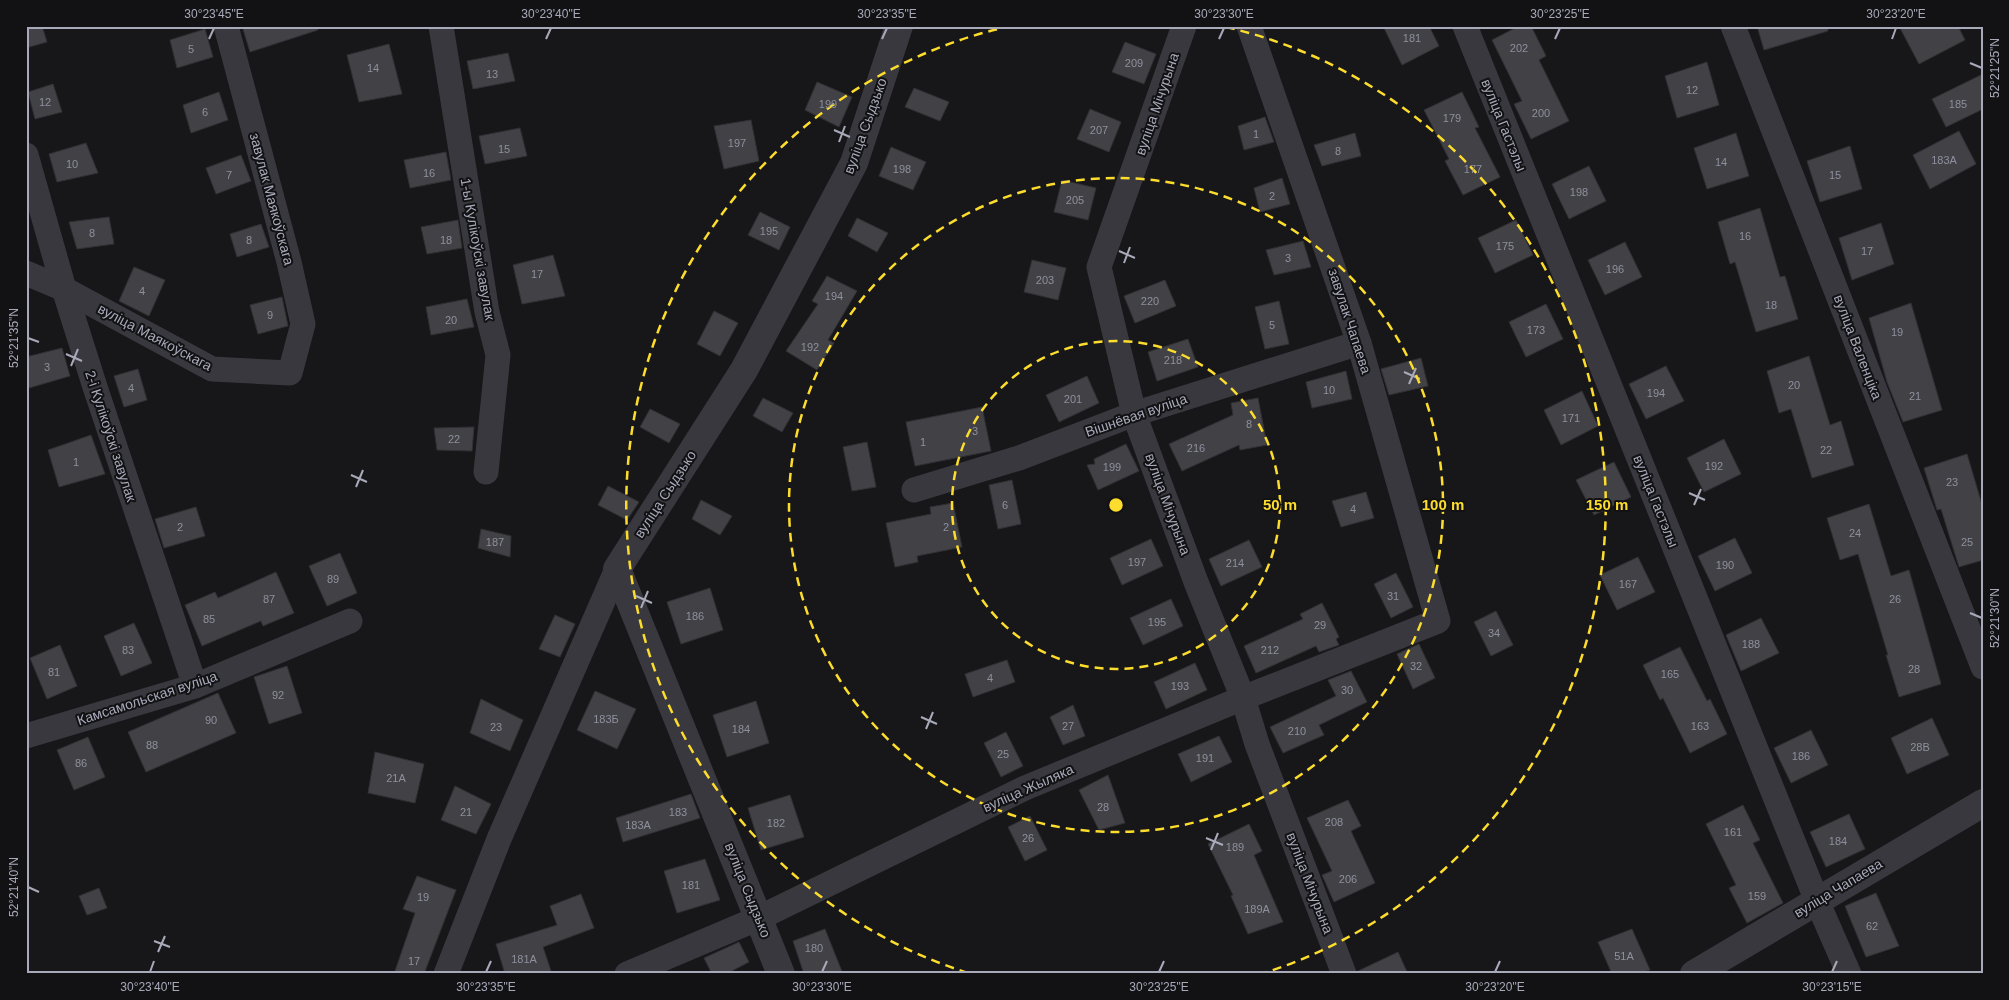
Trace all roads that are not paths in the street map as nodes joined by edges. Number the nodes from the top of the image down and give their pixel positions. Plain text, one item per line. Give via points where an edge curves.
1 (226, 26) edge
2 (441, 26) edge
3 (899, 26) edge
4 (1184, 26) edge
5 (1248, 26) edge
6 (1465, 26) edge
7 (1733, 26) edge
8 (26, 155) edge
9 (26, 273) edge
10 (64, 289) junction
11 (1359, 343) junction
12 (290, 373) joint
13 (1134, 414) junction
14 (486, 472) dead end
15 (914, 490) dead end
16 (617, 570) junction
17 (350, 621) dead end
18 (1438, 621) joint
19 (1983, 667) edge
20 (195, 686) junction
21 (1243, 698) junction
22 (26, 736) edge
23 (1983, 803) edge
24 (1817, 901) junction
25 (759, 918) junction
26 (446, 974) edge
27 (627, 974) edge
28 (782, 974) edge
29 (1344, 974) edge
30 (1694, 974) edge
31 (1849, 974) edge

1 - 12 street, завулак Маякоўскага via 303,324
2 - 14 street, 1-ы Кулікоўскі завулак via 487,312 498,355
3 - 16 street, вуліца Сыдзько via 854,163 744,370
4 - 13 street, вуліца Мічурына via 1100,267
5 - 11 street, завулак Чапаева
6 - 24 street, вуліца Гастэлы
7 - 19 street, вуліца Валенціка
8 - 10 street, 2-і Кулікоўскі завулак
9 - 10 street, вуліца Маякоўскага
10 - 12 street, вуліца Маякоўскага via 212,369
10 - 20 street, 2-і Кулікоўскі завулак
11 - 13 street, Вішнёвая вуліца
11 - 18 street, завулак Чапаева
13 - 15 street, Вішнёвая вуліца via 1019,458
13 - 21 street, вуліца Мічурына
16 - 25 street, вуліца Сыдзько
16 - 26 street via 499,839
17 - 20 street, Камсамольская вуліца
18 - 21 street, вуліца Жыляка
20 - 22 street, Камсамольская вуліца
21 - 25 street, вуліца Жыляка via 1025,788
21 - 29 street, вуліца Мічурына via 1260,753
23 - 24 street, вуліца Чапаева
24 - 30 street, вуліца Чапаева
24 - 31 street, вуліца Гастэлы
25 - 27 street, вуліца Жыляка
25 - 28 street, вуліца Сыдзько

